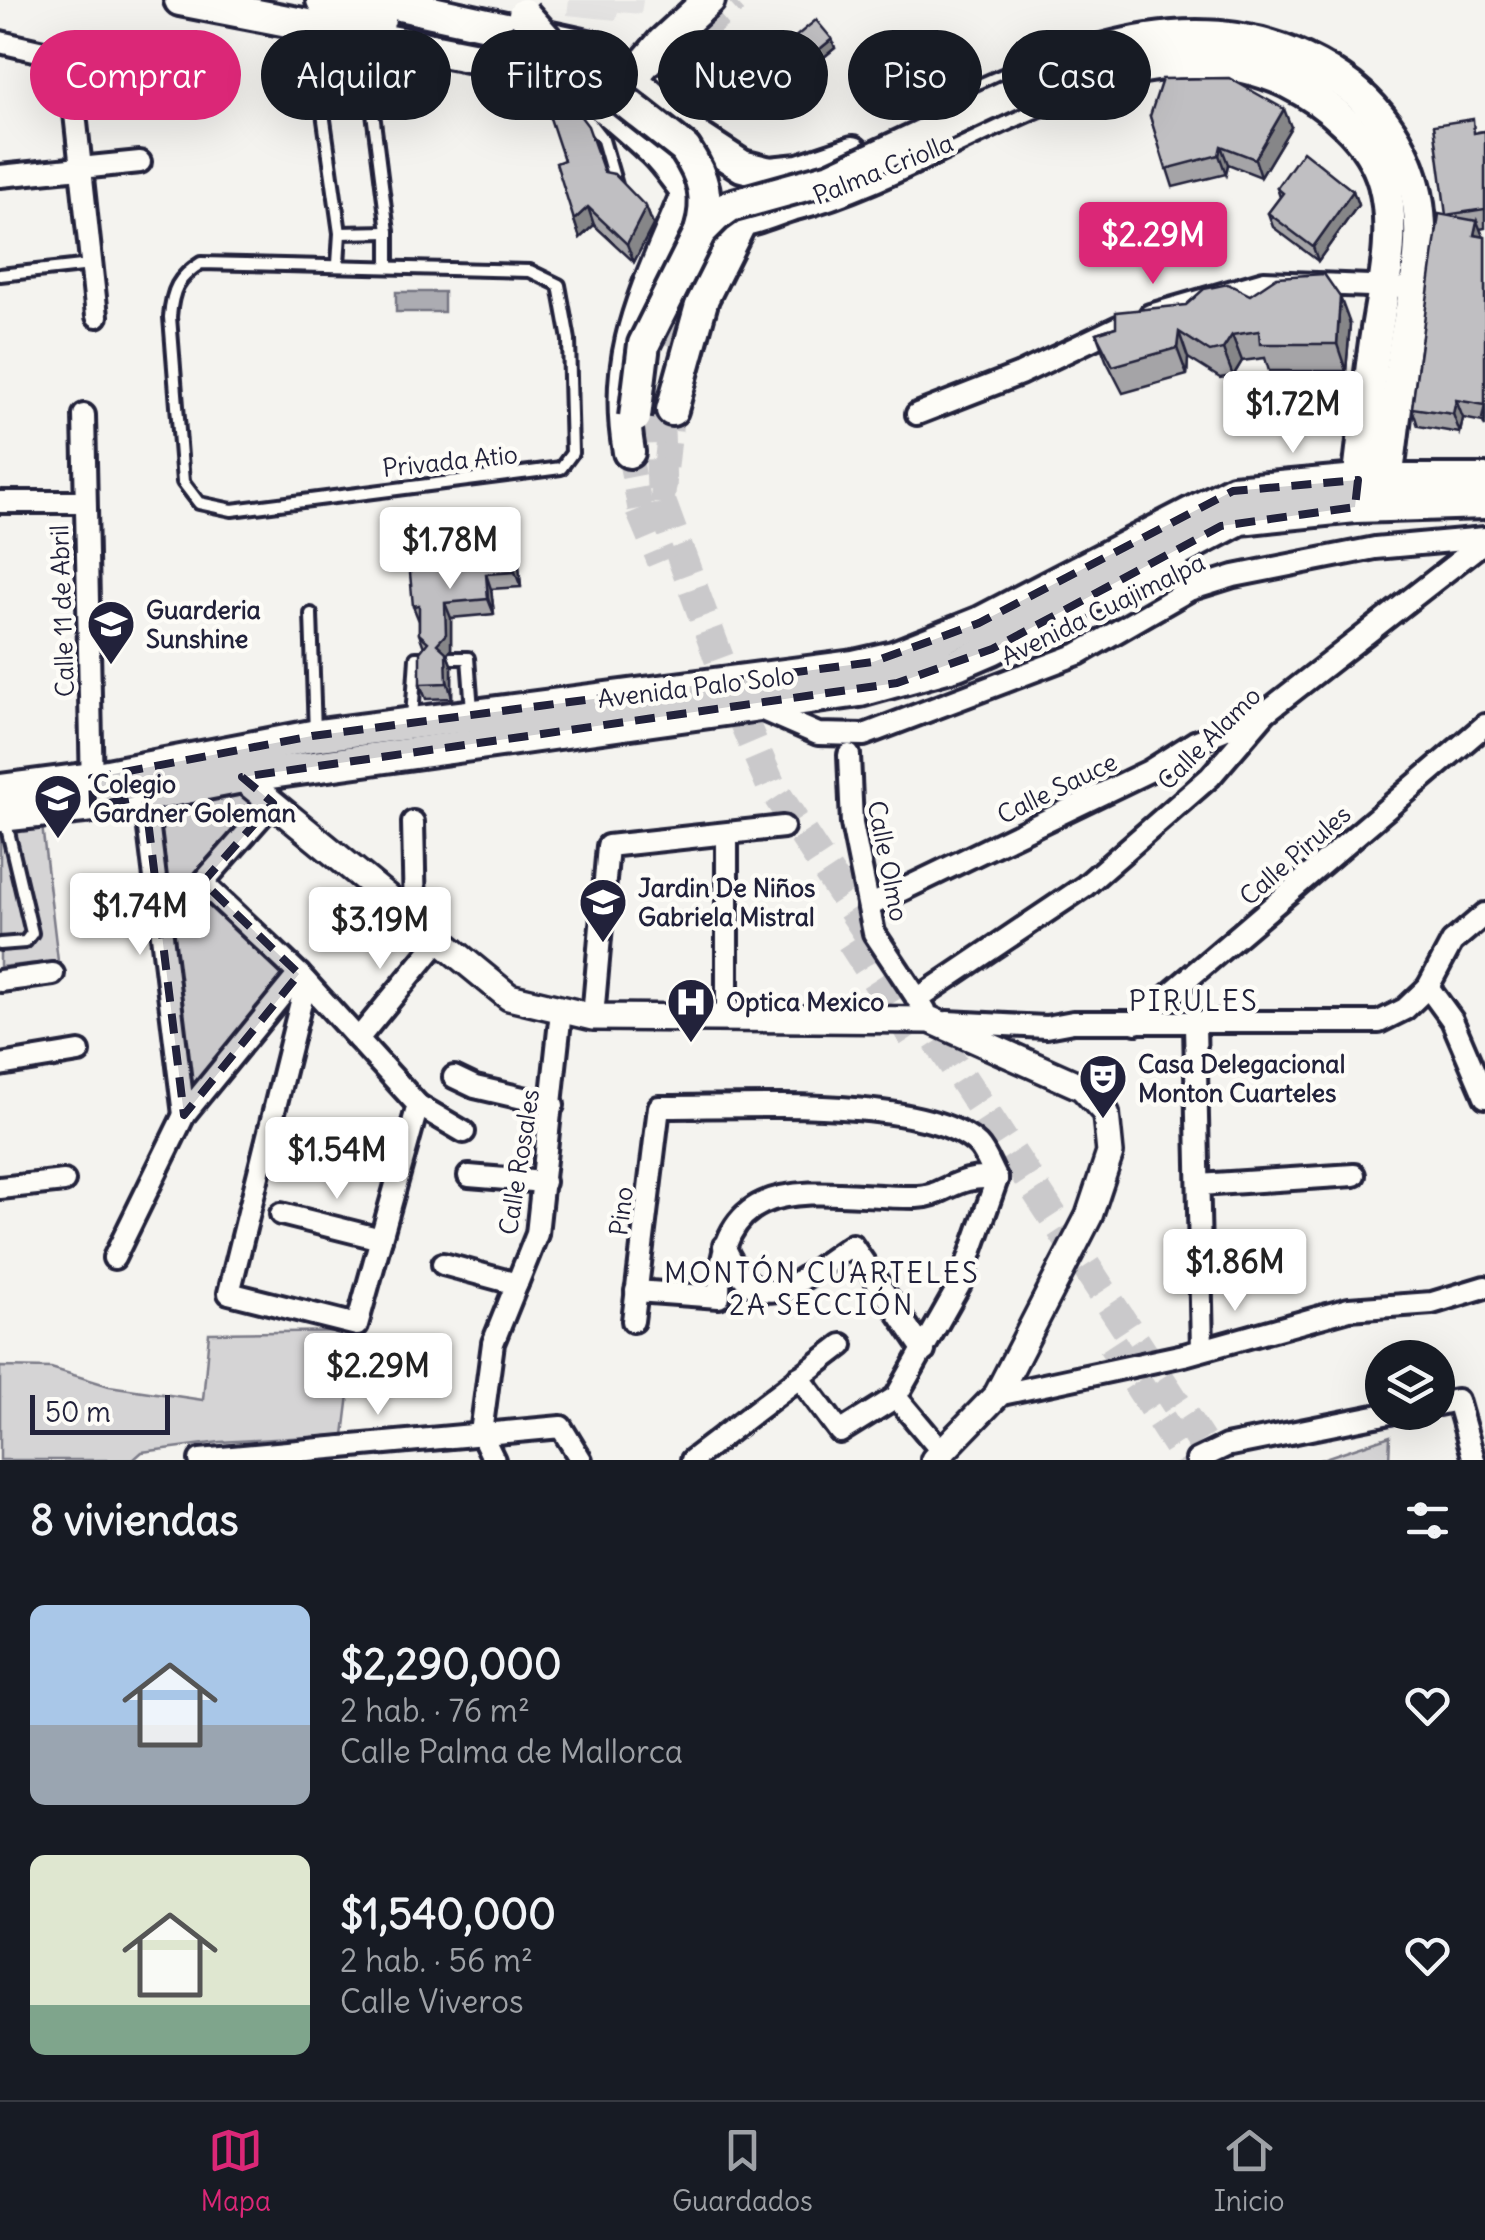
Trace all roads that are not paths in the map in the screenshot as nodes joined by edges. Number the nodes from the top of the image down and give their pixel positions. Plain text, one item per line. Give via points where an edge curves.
1 (180, 0) edge
2 (709, 0) edge
3 (397, 2) edge
4 (316, 13) edge
5 (438, 14) edge
6 (515, 14) edge
7 (351, 30) edge
8 (1151, 37) edge
9 (0, 42) edge
10 (646, 89) junction
11 (638, 90) edge
12 (1002, 90) edge
13 (1002, 98) edge
14 (374, 120) edge
15 (587, 120) edge
16 (611, 120) edge
17 (140, 162) dead end
18 (854, 168) junction
19 (84, 169) junction
20 (0, 176) edge
21 (617, 186) edge
22 (686, 195) junction
23 (742, 220) junction
24 (340, 232) junction
25 (388, 232) junction
26 (700, 232) junction
27 (338, 264) junction
28 (92, 265) junction
29 (388, 266) junction
30 (0, 275) edge
31 (1399, 287) junction
32 (97, 316) dead end
33 (671, 346) tunnel mouth
34 (655, 414) junction
35 (918, 414) dead end
36 (84, 415) dead end
37 (1485, 480) edge
38 (1371, 494) junction
39 (0, 502) edge
40 (84, 502) junction
41 (1485, 504) edge
42 (1485, 540) edge
43 (1058, 598) junction
44 (310, 614) dead end
45 (425, 658) edge
46 (451, 658) edge
47 (754, 706) junction
48 (1266, 712) junction
49 (473, 716) junction
50 (546, 720) junction
51 (411, 724) junction
52 (1485, 725) edge
53 (316, 736) junction
54 (849, 755) dead end
55 (216, 756) junction
56 (242, 777) junction
57 (92, 792) junction
58 (145, 796) junction
59 (273, 802) junction
60 (2, 807) edge
61 (413, 822) dead end
62 (783, 828) dead end
63 (727, 834) junction
64 (869, 906) junction
65 (1485, 914) edge
66 (415, 916) junction
67 (440, 938) junction
68 (0, 944) edge
69 (53, 974) dead end
70 (303, 978) junction
71 (0, 981) edge
72 (1428, 987) junction
73 (924, 1009) junction
74 (561, 1010) junction
75 (593, 1017) junction
76 (728, 1017) junction
77 (1136, 1022) junction
78 (1195, 1024) junction
79 (358, 1038) junction
80 (78, 1052) dead end
81 (0, 1065) edge
82 (454, 1077) dead end
83 (1485, 1097) edge
84 (418, 1105) junction
85 (553, 1105) junction
86 (184, 1114) junction
87 (464, 1132) dead end
88 (1354, 1174) dead end
89 (468, 1176) dead end
90 (997, 1179) junction
91 (64, 1180) dead end
92 (544, 1182) junction
93 (1199, 1184) junction
94 (0, 1188) edge
95 (281, 1214) dead end
96 (381, 1238) junction
97 (724, 1246) junction
98 (114, 1258) dead end
99 (444, 1264) dead end
100 (517, 1284) junction
101 (1485, 1287) edge
102 (636, 1291) junction
103 (633, 1322) dead end
104 (842, 1345) dead end
105 (1202, 1349) junction
106 (924, 1350) junction
107 (799, 1377) junction
108 (997, 1395) junction
109 (896, 1397) junction
110 (1455, 1400) edge
111 (1365, 1418) edge
112 (481, 1433) junction
113 (363, 1453) edge
114 (247, 1457) edge
115 (939, 1457) edge
116 (200, 1460) edge
117 (494, 1460) edge
118 (582, 1460) edge
119 (692, 1460) edge
120 (1196, 1460) edge
121 (1474, 1460) edge

1 - 4 main road
2 - 10 main road via 662,43
3 - 5 main road, Palma Criolla
4 - 5 main road
4 - 7 main road
4 - 24 lane
5 - 6 main road, Palma Criolla
6 - 10 main road, Palma Criolla via 597,48
6 - 26 main road, bridge via 685,149 707,196
8 - 31 main road, Palma Criolla via 1242,34 1315,62 1380,115 1412,173 1420,225
9 - 19 street via 69,58
10 - 11 main road
10 - 18 main road, Palma Criolla via 719,155 742,166 770,173
12 - 18 main road, Palma Criolla
13 - 26 main road, bridge via 831,178 730,206
14 - 25 lane
15 - 21 lane via 603,140
16 - 22 main road via 664,162
17 - 19 street
18 - 23 main road, Palma Criolla via 834,194
18 - 31 main road, Palma Criolla via 1105,76 1173,64 1236,65 1321,103 1356,135 1386,198
19 - 20 street
19 - 28 street
22 - 23 main road via 711,214
22 - 34 main road via 628,342 622,413 629,452
23 - 34 main road
24 - 25 lane
24 - 27 lane
25 - 29 lane
26 - 34 main road, bridge via 644,344
27 - 29 lane, Privada Atio
27 - 29 lane, Privada Atio via 201,263 182,275 171,295 170,317 183,482 198,503 232,510 561,468 572,453 559,286 530,272
28 - 30 lane
28 - 32 street
31 - 35 street via 1264,282 1193,300
31 - 38 main road, Palma Criolla
33 - 34 main road
36 - 40 street, Calle 11 de Abril
37 - 38 main road
38 - 41 main road
38 - 43 main road, Avenida Palo Solo via 1234,491
39 - 40 street
40 - 57 street, Calle 11 de Abril
42 - 47 street, Avenida Cuajimalpa via 1375,548 1189,590 1078,654 864,736 818,734
42 - 48 street, Calle Alamo
43 - 47 main road, Avenida Palo Solo via 957,664 897,683
43 - 50 main road, Avenida Palo Solo via 873,662
44 - 53 lane
45 - 51 lane via 416,658
46 - 49 lane via 468,658
47 - 50 main road, Avenida Palo Solo
48 - 64 street, Calle Sauce
48 - 73 street, Calle Alamo via 1210,777 1085,886
49 - 50 main road, Avenida Palo Solo
49 - 51 main road, Avenida Palo Solo
50 - 56 main road, Avenida Palo Solo
51 - 53 main road, Avenida Palo Solo
52 - 77 street, Calle Pirules
53 - 55 main road, Avenida Palo Solo
54 - 64 street, Calle Olmo via 852,824
55 - 56 street
55 - 57 main road, Avenida Palo Solo
56 - 58 main road, Avenida Palo Solo
56 - 59 street
57 - 58 main road, Avenida Palo Solo
57 - 60 main road, Avenida Palo Solo
58 - 86 street
59 - 66 street
59 - 70 street via 205,882
60 - 68 lane via 32,933 25,942
61 - 66 street
62 - 63 street
63 - 75 street via 608,846
63 - 76 street
64 - 73 street, Calle Olmo via 874,932
65 - 72 street via 1452,942
66 - 67 street
67 - 74 street via 509,997
67 - 79 street
69 - 71 street
70 - 79 street
70 - 86 street
70 - 96 street via 230,1293 357,1325
72 - 78 street via 1379,1022
72 - 83 street via 1452,1020
73 - 76 street
73 - 77 street via 1046,1026
73 - 108 street via 1056,1072 1106,1113 1110,1153 1089,1216
74 - 75 street
74 - 85 street, Calle Rosales
75 - 76 street
77 - 78 street
78 - 93 street
79 - 84 street
80 - 81 street
82 - 85 street
84 - 87 street
84 - 96 street
85 - 92 street, Calle Rosales
86 - 98 street
88 - 93 street
89 - 92 street
90 - 97 street via 975,1176 922,1197 783,1195 745,1212
90 - 102 street, Pino via 978,1145 903,1112 659,1107
90 - 106 street via 960,1284
91 - 94 street
92 - 100 street, Calle Rosales via 538,1234
93 - 105 street
95 - 96 street
97 - 102 street via 719,1297
97 - 106 street via 738,1277 768,1292 852,1245
99 - 100 street
100 - 112 street, Calle Rosales via 493,1343
101 - 105 street via 1432,1302 1349,1309
102 - 103 street, Pino
104 - 107 street
105 - 108 street
106 - 109 street
107 - 109 street via 840,1432
107 - 119 street
108 - 115 street
109 - 115 street
110 - 121 street
111 - 120 street via 1226,1446
112 - 113 street
112 - 117 street
112 - 118 street via 561,1428
113 - 114 street
114 - 116 street

